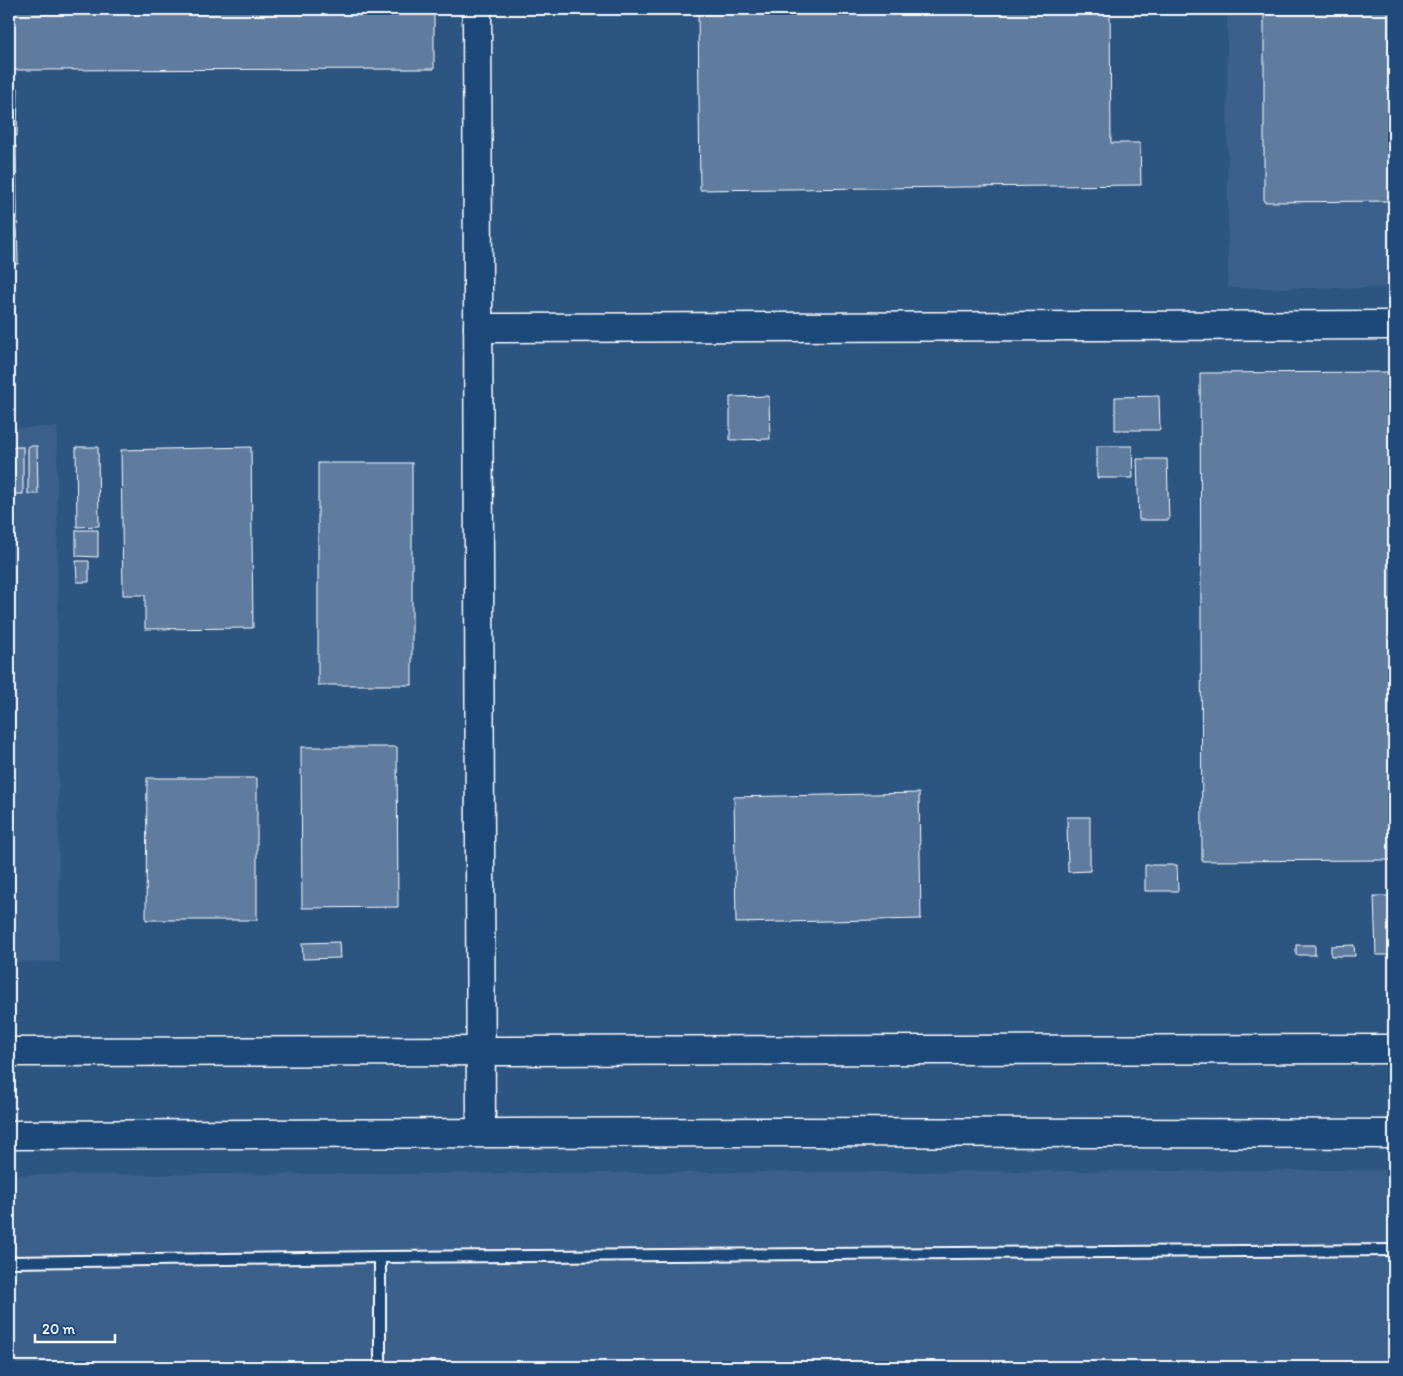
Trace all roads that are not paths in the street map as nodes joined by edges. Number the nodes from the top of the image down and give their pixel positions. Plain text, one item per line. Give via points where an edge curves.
1 (477, 9) edge
2 (1394, 324) edge
3 (478, 328) junction
4 (1394, 1049) edge
5 (9, 1052) edge
6 (483, 1052) junction
7 (481, 1132) junction
8 (1394, 1134) edge
9 (9, 1135) edge
10 (1394, 1250) edge
11 (380, 1257) junction
12 (9, 1262) edge
13 (380, 1367) edge

1 - 3 street
2 - 3 street
3 - 6 street
4 - 6 street
5 - 6 street
6 - 7 street
7 - 8 street
7 - 9 street
10 - 11 lane
11 - 12 lane
11 - 13 lane

